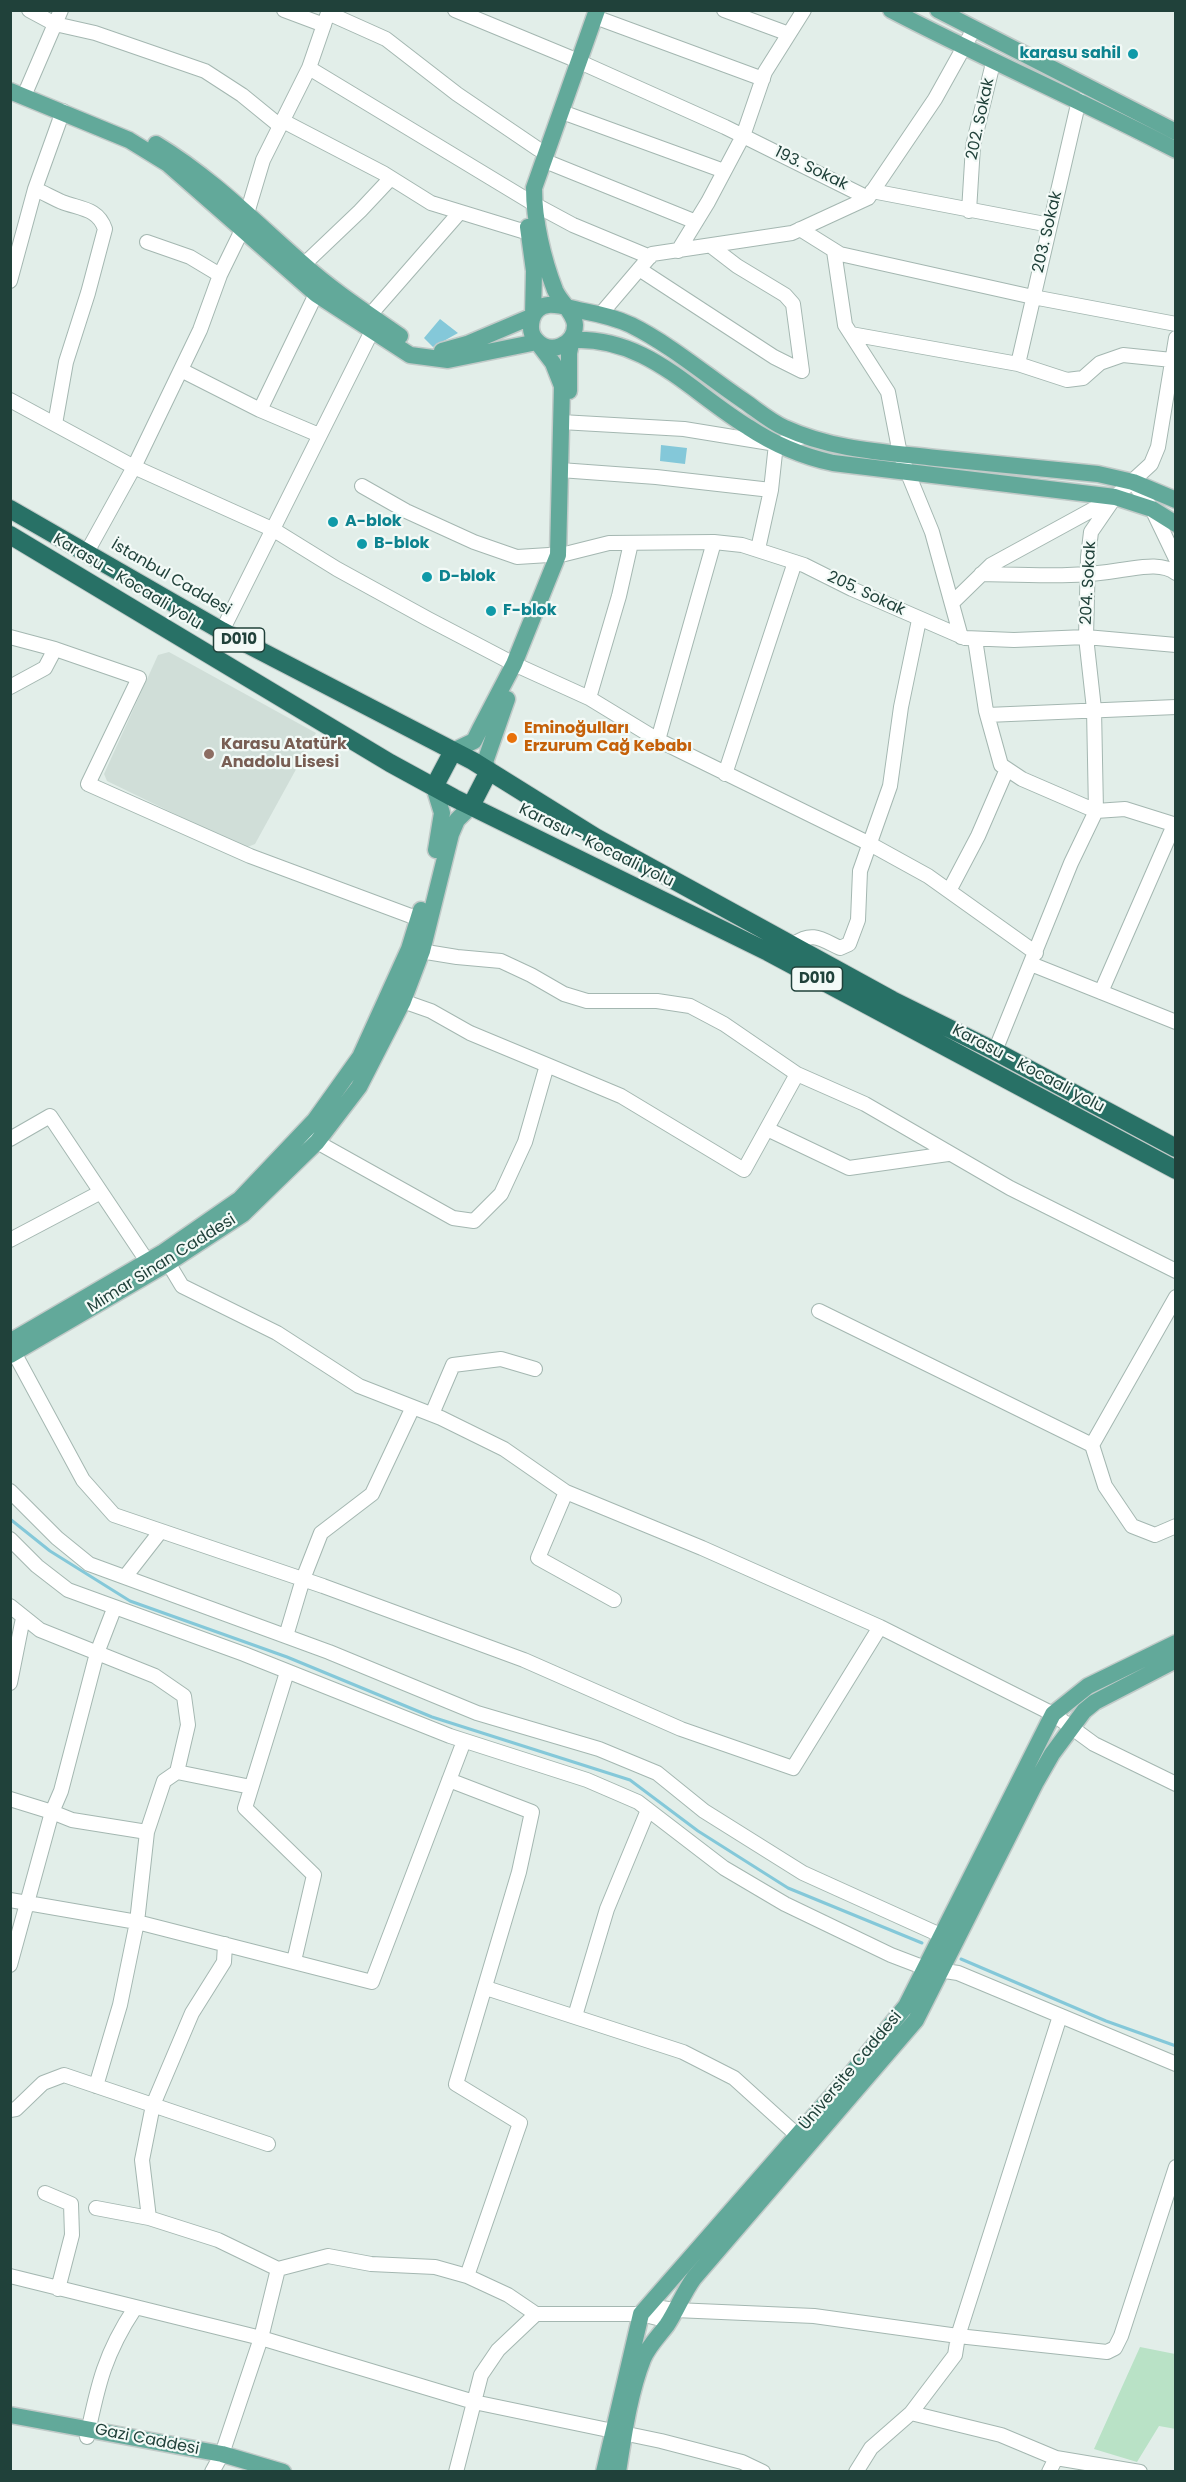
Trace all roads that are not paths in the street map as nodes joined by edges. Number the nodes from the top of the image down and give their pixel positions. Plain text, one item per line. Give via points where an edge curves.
1 (29, 10) edge
2 (61, 10) edge
3 (284, 10) edge
4 (455, 10) edge
5 (494, 10) edge
6 (724, 10) edge
7 (804, 10) edge
8 (891, 10) edge
9 (938, 10) edge
10 (593, 13) edge
11 (327, 16) edge
12 (55, 24) junction
13 (488, 25) junction
14 (974, 29) junction
15 (789, 34) junction
16 (964, 48) junction
17 (576, 60) junction
18 (993, 63) junction
19 (309, 68) junction
20 (10, 79) edge
21 (763, 79) junction
22 (21, 91) edge
23 (1079, 100) junction
24 (63, 111) junction
25 (562, 112) junction
26 (282, 123) junction
27 (1176, 132) edge
28 (743, 136) junction
29 (1176, 150) edge
30 (542, 155) junction
31 (724, 171) junction
32 (391, 178) junction
33 (35, 189) junction
34 (870, 194) junction
35 (529, 201) junction
36 (969, 211) junction
37 (460, 212) junction
38 (247, 213) junction
39 (696, 222) junction
40 (1050, 225) junction
41 (800, 229) junction
42 (242, 230) junction
43 (529, 233) junction
44 (147, 242) dead end
45 (711, 246) junction
46 (678, 251) junction
47 (834, 251) junction
48 (650, 257) junction
49 (13, 258) edge
50 (298, 269) junction
51 (639, 269) junction
52 (220, 275) junction
53 (10, 281) edge
54 (316, 294) junction
55 (1033, 297) junction
56 (564, 307) junction
57 (600, 315) junction
58 (533, 316) junction
59 (368, 323) junction
60 (1176, 324) edge
61 (851, 334) junction
62 (572, 338) junction
63 (1176, 338) edge
64 (537, 342) junction
65 (1172, 360) junction
66 (1018, 364) junction
67 (181, 370) junction
68 (10, 400) edge
69 (260, 410) junction
70 (565, 422) junction
71 (55, 424) junction
72 (320, 435) junction
73 (804, 436) junction
74 (776, 444) junction
75 (900, 454) junction
76 (134, 467) junction
77 (564, 471) junction
78 (908, 472) junction
79 (1133, 482) junction
80 (362, 486) dead end
81 (771, 490) junction
82 (1115, 497) junction
83 (1176, 500) edge
84 (10, 509) edge
85 (1152, 509) junction
86 (1176, 524) edge
87 (274, 530) junction
88 (10, 535) edge
89 (714, 542) junction
90 (631, 543) junction
91 (758, 549) junction
92 (87, 552) junction
93 (561, 554) junction
94 (1176, 559) edge
95 (795, 562) junction
96 (1176, 573) edge
97 (981, 574) junction
98 (1087, 576) junction
99 (952, 603) junction
100 (919, 620) junction
101 (222, 631) junction
102 (10, 637) edge
103 (1086, 637) junction
104 (968, 638) junction
105 (1176, 645) edge
106 (56, 649) junction
107 (517, 666) junction
108 (10, 687) edge
109 (589, 698) junction
110 (1176, 706) edge
111 (1094, 709) junction
112 (987, 715) junction
113 (658, 740) junction
114 (453, 751) junction
115 (473, 761) joint
116 (1007, 769) junction
117 (489, 771) junction
118 (725, 774) junction
119 (434, 787) junction
120 (471, 806) junction
121 (1096, 811) junction
122 (1175, 825) edge
123 (870, 844) junction
124 (949, 891) junction
125 (419, 919) junction
126 (794, 944) junction
127 (416, 950) junction
128 (1034, 958) junction
129 (1101, 992) junction
130 (396, 999) junction
131 (1175, 1021) edge
132 (996, 1051) junction
133 (547, 1065) junction
134 (797, 1074) junction
135 (767, 1129) junction
136 (10, 1138) edge
137 (309, 1138) junction
138 (1176, 1148) edge
139 (948, 1154) junction
140 (1176, 1170) edge
141 (101, 1192) junction
142 (10, 1240) edge
143 (165, 1258) junction
144 (147, 1262) junction
145 (1176, 1271) edge
146 (1176, 1296) edge
147 (819, 1311) dead end
148 (11, 1348) edge
149 (535, 1369) dead end
150 (413, 1407) junction
151 (432, 1414) junction
152 (1092, 1445) junction
153 (10, 1491) edge
154 (566, 1492) junction
155 (1176, 1526) edge
156 (160, 1532) junction
157 (10, 1539) edge
158 (125, 1577) junction
159 (303, 1579) junction
160 (614, 1600) dead end
161 (10, 1606) edge
162 (114, 1609) junction
163 (23, 1618) junction
164 (879, 1628) junction
165 (286, 1636) junction
166 (1176, 1643) edge
167 (97, 1653) junction
168 (1176, 1660) edge
169 (287, 1672) junction
170 (10, 1683) edge
171 (1053, 1714) junction
172 (1072, 1729) junction
173 (464, 1741) junction
174 (177, 1772) junction
175 (449, 1780) junction
176 (1176, 1784) edge
177 (251, 1787) junction
178 (10, 1799) edge
179 (648, 1810) junction
180 (52, 1812) junction
181 (147, 1832) junction
182 (10, 1900) edge
183 (27, 1904) junction
184 (137, 1922) junction
185 (939, 1935) junction
186 (955, 1942) junction
187 (225, 1944) junction
188 (294, 1961) junction
189 (10, 1965) edge
190 (933, 1969) junction
191 (486, 1988) junction
192 (575, 2016) junction
193 (1060, 2016) junction
194 (1176, 2064) edge
195 (96, 2086) junction
196 (153, 2105) junction
197 (10, 2110) edge
198 (798, 2135) junction
199 (268, 2144) dead end
200 (1176, 2167) edge
201 (45, 2193) dead end
202 (96, 2208) dead end
203 (149, 2218) junction
204 (278, 2269) junction
205 (10, 2276) edge
206 (467, 2276) junction
207 (58, 2289) junction
208 (135, 2308) junction
209 (645, 2310) junction
210 (536, 2314) junction
211 (672, 2315) junction
212 (958, 2336) junction
213 (261, 2338) junction
214 (474, 2402) junction
215 (911, 2412) junction
216 (10, 2415) edge
217 (10, 2423) edge
218 (88, 2433) junction
219 (618, 2433) junction
220 (1056, 2458) junction
221 (217, 2463) edge
222 (246, 2472) edge
223 (283, 2472) edge
224 (456, 2472) edge
225 (604, 2472) edge
226 (618, 2472) edge
227 (763, 2472) edge
228 (856, 2472) edge
229 (1049, 2472) edge
230 (1140, 2472) edge

1 - 12 street
2 - 12 street
3 - 11 street
4 - 13 street, 193. Sokak
5 - 13 street
6 - 15 street
7 - 15 street
8 - 16 main road
9 - 14 main road
10 - 17 main road
10 - 21 street
11 - 19 street
11 - 30 street via 386,39
12 - 22 street
12 - 26 street via 95,33 205,71
13 - 17 street, 193. Sokak
14 - 16 street
14 - 27 main road
15 - 21 street
16 - 18 main road
16 - 34 street via 935,99
17 - 25 main road
17 - 28 street, 193. Sokak
17 - 30 main road
18 - 23 main road
18 - 36 street, 202. Sokak via 973,146
19 - 26 street
19 - 35 street
20 - 22 main road
21 - 28 street
22 - 24 main road
22 - 38 main road via 134,131 179,158
23 - 29 main road
23 - 40 street, 203. Sokak
24 - 33 street
24 - 42 main road via 129,141 168,165
25 - 30 main road
25 - 31 street
26 - 32 street
26 - 38 street via 263,160
28 - 31 street
28 - 34 street, 193. Sokak
30 - 35 main road
30 - 39 street
31 - 39 street
32 - 37 street via 431,203
32 - 50 street
33 - 49 street
33 - 71 street via 65,203 88,208 105,229 66,362
34 - 36 street, 193. Sokak
34 - 41 street
35 - 43 main road
35 - 48 street via 573,225
35 - 56 main road via 548,271
36 - 40 street, 193. Sokak
37 - 43 street
37 - 59 street
38 - 42 street
38 - 50 main road
39 - 46 street
40 - 55 street, 203. Sokak
41 - 45 street
41 - 47 street
42 - 50 main road
42 - 52 street
43 - 58 main road via 534,271
44 - 52 street via 190,257
45 - 46 street
45 - 51 street via 793,304 802,371
46 - 48 street
47 - 55 street
47 - 61 street via 845,325
48 - 51 street
49 - 53 street
50 - 54 main road
50 - 59 main road
51 - 57 street
52 - 67 street
54 - 59 main road
54 - 69 street
55 - 60 street
55 - 66 street, 203. Sokak
56 - 57 main road
56 - 58 main road via 543,306
56 - 62 main road via 574,319
57 - 73 main road via 630,325 782,427
58 - 59 main road via 440,352 419,349
58 - 64 main road via 531,330
59 - 64 main road via 410,355 448,360
59 - 72 street
61 - 66 street
61 - 75 street via 888,393
62 - 64 main road via 557,348
62 - 70 main road
62 - 74 main road via 616,343 657,362
63 - 65 street, 204. Sokak
64 - 70 main road via 553,363 562,386
65 - 66 street via 1123,355 1100,363 1083,378 1067,380
65 - 79 street, 204. Sokak via 1158,447 1151,464
67 - 69 street
67 - 76 street
68 - 71 street
69 - 72 street
70 - 74 street via 684,429
70 - 77 main road
71 - 76 street
72 - 87 street
73 - 74 street
73 - 75 main road via 861,450
74 - 78 main road via 798,455 832,463
74 - 81 street
75 - 78 street
75 - 79 main road via 1098,474
76 - 87 street
76 - 92 street
77 - 81 street
77 - 93 main road
78 - 82 main road
78 - 99 street via 932,532
79 - 82 street, 204. Sokak
79 - 83 main road
79 - 85 street
80 - 93 street, 205. Sokak via 406,511 517,557
81 - 91 street
82 - 85 main road
82 - 97 street
82 - 98 street, 204. Sokak via 1091,532
84 - 92 highway, İstanbul Caddesi / D010
85 - 86 main road
85 - 94 street
87 - 101 street
87 - 107 street via 337,569
88 - 119 highway, Karasu - Kocaali yolu / D010
89 - 90 street, 205. Sokak
89 - 91 street, 205. Sokak
89 - 113 street
90 - 93 street, 205. Sokak via 609,543
90 - 109 street
91 - 95 street, 205. Sokak
92 - 101 highway, İstanbul Caddesi / D010
93 - 107 main road
95 - 100 street, 205. Sokak
95 - 118 street
96 - 98 street via 1170,568 1143,567
97 - 98 street
97 - 99 street
98 - 103 street, 204. Sokak
99 - 104 street
100 - 104 street, 205. Sokak
100 - 123 street via 890,786
101 - 114 highway, İstanbul Caddesi / D010
102 - 106 street
103 - 104 street, 205. Sokak
103 - 105 street, 205. Sokak
103 - 111 street, 204. Sokak
104 - 112 street
106 - 108 street via 45,669
106 - 125 street via 139,678 88,784 250,856
107 - 109 street
107 - 114 main road via 474,741
107 - 117 main road via 490,742 485,762
109 - 113 street
110 - 111 street
111 - 112 street
111 - 121 street, 204. Sokak
112 - 116 street via 1001,765
113 - 118 street
114 - 115 highway, İstanbul Caddesi / D010
114 - 119 highway
115 - 117 highway, Karasu - Kocaali yolu / D010
116 - 121 street
116 - 124 street
117 - 120 highway
117 - 126 highway, Karasu - Kocaali yolu / D010 via 595,837
118 - 123 street
119 - 120 highway, Karasu - Kocaali yolu / D010
119 - 125 main road, Mimar Sinan Caddesi via 442,813 441,825
120 - 127 main road, Mimar Sinan Caddesi via 457,820 451,834
120 - 140 highway, Karasu - Kocaali yolu / D010 via 768,952
121 - 122 street via 1125,809
121 - 128 street
122 - 129 street
123 - 124 street
123 - 126 street via 860,871 858,920 849,944 840,948 815,935 804,936
124 - 128 street
125 - 127 main road, Mimar Sinan Caddesi
126 - 132 highway, Karasu - Kocaali yolu / D010 via 892,1000
127 - 130 main road, Mimar Sinan Caddesi
127 - 134 street via 501,961 564,994 587,1001 657,1001 690,1006 724,1024
128 - 129 street
128 - 132 street
129 - 131 street
130 - 133 street via 431,1011 470,1034
130 - 137 main road, Mimar Sinan Caddesi
132 - 138 highway, Karasu - Kocaali yolu / D010
133 - 135 street via 621,1096 744,1170
133 - 137 street via 525,1142 501,1194 474,1221 453,1218
134 - 135 street
134 - 139 street via 865,1104
135 - 139 street via 849,1168
136 - 141 street via 51,1116
137 - 143 main road, Mimar Sinan Caddesi
139 - 145 street
141 - 142 street
141 - 144 street
143 - 144 main road, Mimar Sinan Caddesi
143 - 148 main road, Mimar Sinan Caddesi
143 - 150 street via 182,1286 277,1333 359,1386
144 - 148 main road, Mimar Sinan Caddesi
146 - 152 street
147 - 152 street
148 - 156 street via 83,1480 114,1515
149 - 151 street via 501,1359 453,1365
150 - 151 street
150 - 159 street via 372,1494 321,1533
151 - 154 street via 504,1449
152 - 155 street via 1105,1486 1132,1526 1155,1535
153 - 158 street via 89,1564
154 - 160 street via 538,1558
154 - 164 street
156 - 158 street
156 - 159 street
157 - 162 street via 68,1590
158 - 165 street
159 - 164 street via 524,1660 681,1729 793,1768
159 - 165 street
161 - 163 street
162 - 167 street
162 - 169 street
163 - 167 street via 40,1630
163 - 170 street
164 - 171 street
165 - 185 street via 477,1713 599,1749 657,1773 704,1811 803,1873
166 - 171 main road, Üniversite Caddesi via 1088,1686
167 - 174 street via 155,1676 184,1696 188,1725
167 - 180 street
168 - 172 main road via 1095,1702
169 - 173 street
169 - 177 street
171 - 172 street
171 - 185 main road, Üniversite Caddesi
172 - 176 street
172 - 186 main road via 1036,1782
173 - 175 street
173 - 179 street via 587,1780
174 - 177 street
174 - 181 street via 165,1781
175 - 188 street via 372,1982
175 - 191 street via 532,1812
177 - 188 street via 245,1808 314,1875
178 - 180 street
179 - 190 street via 724,1868 785,1905 891,1955
179 - 192 street via 607,1909
180 - 181 street via 72,1820
180 - 183 street
181 - 184 street
182 - 183 street
183 - 184 street
183 - 189 street
184 - 187 street
184 - 195 street via 120,2005
185 - 186 street
185 - 190 main road, Üniversite Caddesi
186 - 190 main road
187 - 188 street
187 - 196 street via 224,1962 192,2013
190 - 193 street via 958,1973
190 - 198 main road, Üniversite Caddesi via 885,2033
190 - 211 main road via 916,2020 694,2278
191 - 192 street
191 - 206 street via 456,2084 520,2123
192 - 198 street via 683,2052 734,2078
193 - 194 street
193 - 212 street
195 - 196 street
195 - 197 street via 64,2075 43,2083 16,2109
196 - 199 street
196 - 203 street via 142,2160
198 - 209 main road, Üniversite Caddesi
200 - 212 street via 1115,2348 1107,2352
201 - 207 street via 71,2204 72,2235
202 - 203 street
203 - 204 street via 218,2240
204 - 206 street via 328,2256 371,2264 435,2267
204 - 213 street
205 - 207 street
206 - 210 street via 508,2295
207 - 208 street
208 - 213 street
208 - 218 street via 110,2349 99,2379
209 - 210 street
209 - 211 street
209 - 219 main road, Üniversite Caddesi
210 - 214 street via 498,2350 481,2375
211 - 212 street via 814,2316
211 - 219 main road via 644,2359
212 - 215 street via 955,2355
213 - 214 street
213 - 221 street
214 - 219 street
214 - 224 street
215 - 220 street via 1001,2435
215 - 228 street via 871,2448
216 - 218 main road, Gazi Caddesi
217 - 218 main road
218 - 221 main road
219 - 225 main road, Üniversite Caddesi
219 - 226 main road
219 - 227 street via 742,2462
220 - 229 street
220 - 230 street
221 - 222 main road
221 - 223 main road, Gazi Caddesi

